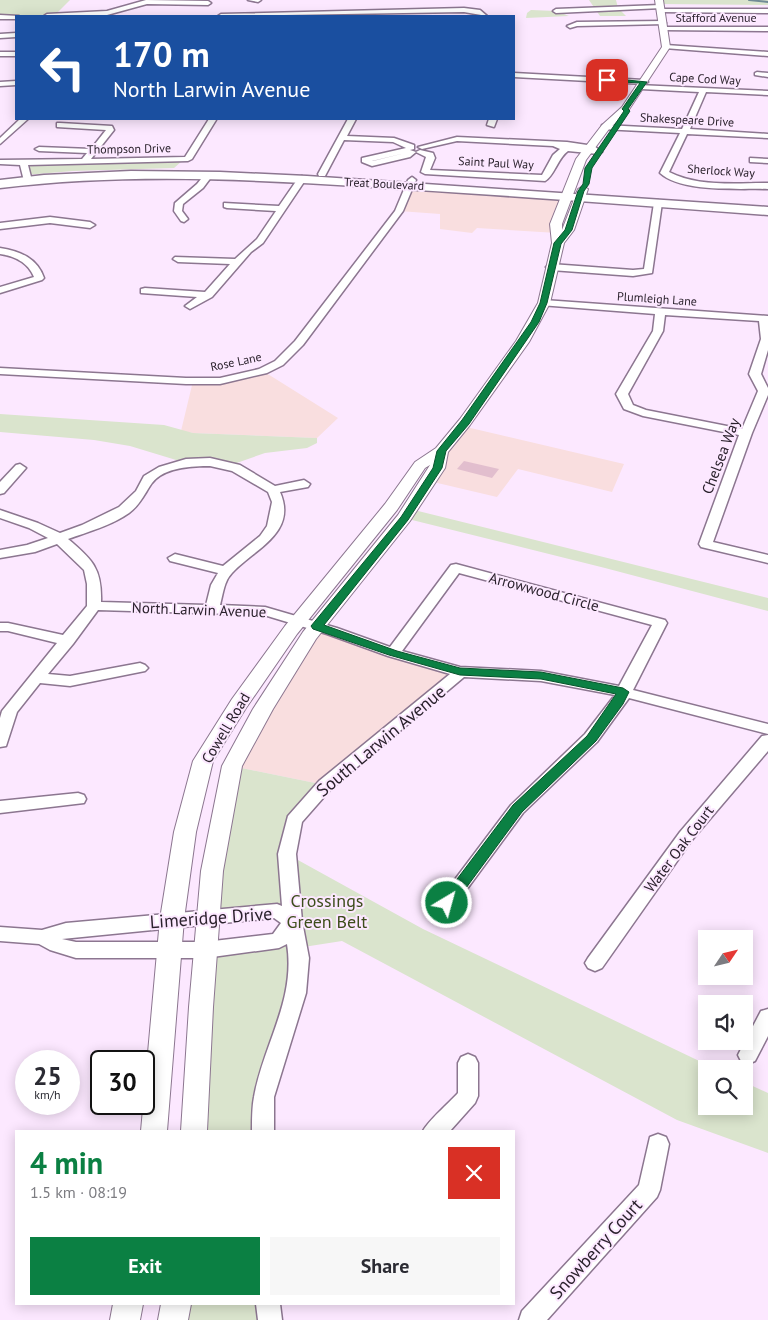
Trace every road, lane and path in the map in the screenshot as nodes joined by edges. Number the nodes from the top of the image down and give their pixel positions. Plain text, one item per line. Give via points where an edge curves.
1 (251, 0) edge
2 (258, 0) edge
3 (150, 1) edge
4 (208, 3) dead end
5 (660, 6) edge
6 (385, 7) dead end
7 (556, 11) dead end
8 (768, 11) edge
9 (107, 13) junction
10 (67, 15) edge
11 (113, 15) edge
12 (380, 15) edge
13 (483, 15) edge
14 (0, 17) edge
15 (15, 17) edge
16 (570, 26) dead end
17 (664, 26) junction
18 (768, 29) edge
19 (15, 35) edge
20 (0, 36) edge
21 (666, 47) junction
22 (0, 54) edge
23 (15, 54) edge
24 (768, 54) edge
25 (757, 74) dead end
26 (515, 75) edge
27 (523, 75) junction
28 (768, 75) edge
29 (15, 83) edge
30 (0, 84) edge
31 (642, 84) junction
32 (515, 85) edge
33 (702, 90) junction
34 (768, 94) edge
35 (625, 109) junction
36 (23, 120) edge
37 (212, 120) dead end
38 (351, 120) edge
39 (60, 125) dead end
40 (605, 126) junction
41 (617, 128) junction
42 (685, 132) junction
43 (768, 136) edge
44 (341, 138) junction
45 (0, 142) edge
46 (555, 144) junction
47 (566, 148) junction
48 (39, 149) dead end
49 (414, 150) junction
50 (91, 151) junction
51 (592, 151) junction
52 (753, 160) dead end
53 (768, 161) edge
54 (0, 162) edge
55 (83, 163) junction
56 (26, 173) junction
57 (322, 174) junction
58 (208, 176) junction
59 (0, 178) edge
60 (302, 179) junction
61 (411, 183) junction
62 (0, 184) edge
63 (768, 186) edge
64 (575, 193) junction
65 (658, 202) junction
66 (768, 203) edge
67 (227, 205) dead end
68 (282, 209) junction
69 (768, 211) edge
70 (184, 219) dead end
71 (90, 225) dead end
72 (0, 226) edge
73 (0, 251) edge
74 (178, 259) dead end
75 (237, 262) junction
76 (551, 267) junction
77 (0, 290) edge
78 (145, 291) dead end
79 (208, 295) junction
80 (544, 303) junction
81 (190, 306) dead end
82 (660, 312) junction
83 (766, 319) edge
84 (0, 371) edge
85 (746, 433) junction
86 (20, 468) dead end
87 (304, 484) dead end
88 (0, 490) edge
89 (273, 490) junction
90 (0, 514) edge
91 (60, 538) junction
92 (0, 554) edge
93 (175, 558) dead end
94 (768, 559) edge
95 (226, 571) junction
96 (94, 606) junction
97 (212, 609) junction
98 (308, 623) junction
99 (0, 627) edge
100 (68, 641) junction
101 (393, 653) junction
102 (140, 668) dead end
103 (460, 672) junction
104 (36, 678) junction
105 (623, 692) junction
106 (5, 711) edge
107 (768, 729) edge
108 (768, 740) edge
109 (0, 742) edge
110 (78, 799) dead end
111 (0, 807) edge
112 (447, 903) dead end
113 (207, 916) junction
114 (172, 919) junction
115 (293, 921) junction
116 (0, 934) edge
117 (42, 936) junction
118 (169, 949) junction
119 (205, 950) junction
120 (595, 962) dead end
121 (768, 1017) edge
122 (748, 1055) dead end
123 (468, 1063) dead end
124 (154, 1130) edge
125 (194, 1130) edge
126 (263, 1130) edge
127 (435, 1130) edge
128 (658, 1144) dead end
129 (128, 1305) edge
130 (176, 1305) edge
131 (268, 1305) edge
132 (125, 1320) edge
133 (174, 1320) edge
134 (270, 1320) edge
135 (531, 1320) edge

1 - 2 street
3 - 4 street
3 - 9 street
5 - 7 street
5 - 8 street
5 - 17 street
6 - 12 street
9 - 10 street
9 - 11 street
12 - 13 street via 464,10 478,11
14 - 15 street
16 - 17 street, Stafford Avenue
17 - 18 street, Stafford Avenue
17 - 21 street
19 - 20 street
21 - 24 street
21 - 31 street, Cowell Road
22 - 23 street
25 - 28 street
26 - 27 street, Cape Cod Way
27 - 31 street, Cape Cod Way
27 - 32 street
29 - 30 street
31 - 33 street, Cape Cod Way
31 - 35 street, Cowell Road
33 - 34 street, Cape Cod Way
33 - 42 street
35 - 40 street, Cowell Road
35 - 41 street, Cowell Road via 627,111
36 - 45 street
37 - 55 street, Thompson Drive via 188,160
38 - 44 street
39 - 50 street via 109,128
40 - 41 street, Shakespeare Drive
40 - 51 street, Cowell Road
41 - 42 street, Shakespeare Drive
41 - 51 street, Cowell Road
42 - 43 street, Shakespeare Drive
42 - 63 street, Sherlock Way via 664,173 686,182
44 - 49 street via 394,140
44 - 57 street
46 - 47 street
46 - 49 street via 457,139
46 - 51 street
47 - 49 street, Saint Paul Way via 557,155 545,178 425,172 430,156
47 - 51 street
48 - 50 street
50 - 55 street
51 - 64 street, Cowell Road via 586,184
51 - 64 street, Cowell Road via 581,159
52 - 53 street
54 - 56 street, Thompson Drive
55 - 56 street, Thompson Drive
56 - 57 main road, Treat Boulevard via 174,168
56 - 58 main road, Treat Boulevard
56 - 59 main road, Treat Boulevard
56 - 62 main road, Treat Boulevard
57 - 61 main road, Treat Boulevard
58 - 60 main road, Treat Boulevard
58 - 70 street via 179,203 178,211
60 - 61 main road, Treat Boulevard
60 - 68 street
61 - 64 main road, Treat Boulevard
61 - 84 street, Rose Lane via 399,211 299,343 278,364 263,371 220,381
64 - 65 main road, Treat Boulevard
64 - 66 main road, Treat Boulevard
64 - 76 street, Cowell Road via 568,230 558,243
65 - 69 main road, Treat Boulevard
65 - 76 street via 649,271 633,273
67 - 68 street
68 - 75 street via 260,240
71 - 72 street via 50,220
73 - 77 street via 20,256 38,272 39,278
74 - 75 street
75 - 79 street
76 - 80 street, Cowell Road
78 - 79 street
79 - 81 street
80 - 82 street, Plumleigh Lane
80 - 98 street, Cowell Road via 522,342 465,422 441,451 420,465
82 - 83 street, Plumleigh Lane
82 - 85 street via 658,331 622,394 628,407 643,413
83 - 85 street, Chelsea Way via 766,339 755,374 764,391
85 - 94 street, Chelsea Way via 706,544
86 - 88 street
87 - 89 street
89 - 91 street via 236,468 210,462 186,463 162,470 148,479 141,493 124,510
89 - 95 street via 278,502 274,526 265,539
90 - 91 street via 31,523
91 - 92 street via 30,549
91 - 96 street via 91,571
93 - 95 street
95 - 97 street via 218,585
96 - 97 street, North Larwin Avenue
96 - 100 street
97 - 98 street, North Larwin Avenue via 265,611
98 - 101 street, North Larwin Avenue
98 - 113 street, Cowell Road via 232,766
98 - 114 street, Cowell Road via 238,704 203,761 185,832
99 - 100 street
100 - 104 street
101 - 103 street, North Larwin Avenue
101 - 105 street, Arrowwood Circle via 456,568 660,623
102 - 104 street via 70,681
103 - 105 street, North Larwin Avenue via 541,676
103 - 115 street, South Larwin Avenue via 325,785 294,820 287,854
104 - 106 street
105 - 107 street, North Larwin Avenue
105 - 112 street via 592,738 517,809
106 - 109 street
108 - 120 street, Water Oak Court via 686,836
110 - 111 street
113 - 114 street, Limeridge Drive
113 - 115 street, Limeridge Drive via 277,911
113 - 119 street, Cowell Road
114 - 117 street, Limeridge Drive via 66,930
114 - 118 street, Cowell Road
115 - 119 street, Limeridge Drive via 279,941
115 - 126 street, South Larwin Avenue via 299,958 296,993 264,1097
116 - 117 street, Limeridge Drive
117 - 118 street, Limeridge Drive via 57,945 76,950
118 - 119 street, Limeridge Drive
118 - 124 street, Cowell Road
119 - 125 street, Cowell Road
121 - 122 street
123 - 127 street via 468,1096
128 - 135 street, Snowberry Court via 649,1190
129 - 132 street
130 - 133 street
131 - 134 street

